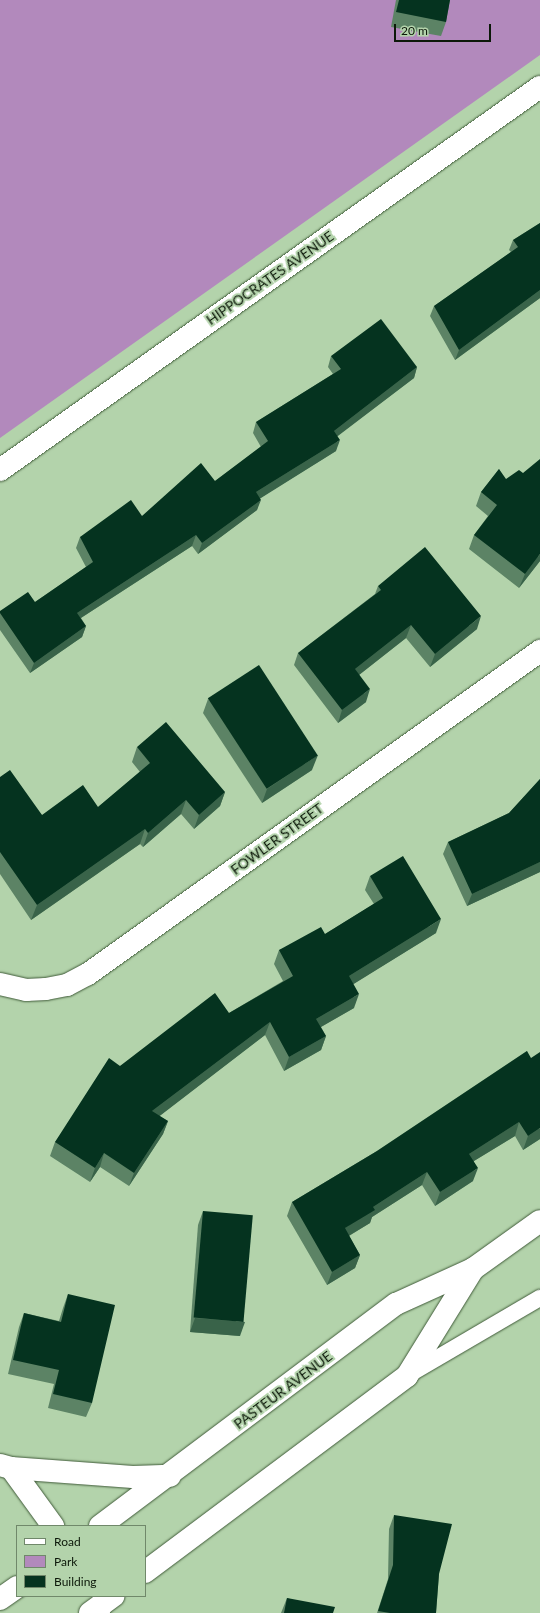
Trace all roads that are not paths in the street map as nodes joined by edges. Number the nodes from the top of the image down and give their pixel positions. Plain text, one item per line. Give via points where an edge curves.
1 (540, 87) edge
2 (0, 470) edge
3 (540, 651) edge
4 (0, 984) edge
5 (540, 1221) edge
6 (473, 1269) junction
7 (540, 1298) edge
8 (407, 1376) junction
9 (6, 1466) edge
10 (170, 1476) junction
11 (52, 1525) edge
12 (101, 1525) edge
13 (146, 1571) edge
14 (16, 1588) edge
15 (0, 1599) edge

1 - 2 street, HIPPOCRATES AVENUE
3 - 4 street, FOWLER STREET via 88,974 67,985 46,989 26,990
5 - 6 street, PASTEUR AVENUE
6 - 8 street, PASTEUR AVENUE
6 - 10 street, PASTEUR AVENUE via 396,1304
7 - 8 lane
8 - 13 street, PASTEUR AVENUE
9 - 10 street via 133,1477
9 - 11 street
10 - 12 street, PASTEUR AVENUE
14 - 15 street

